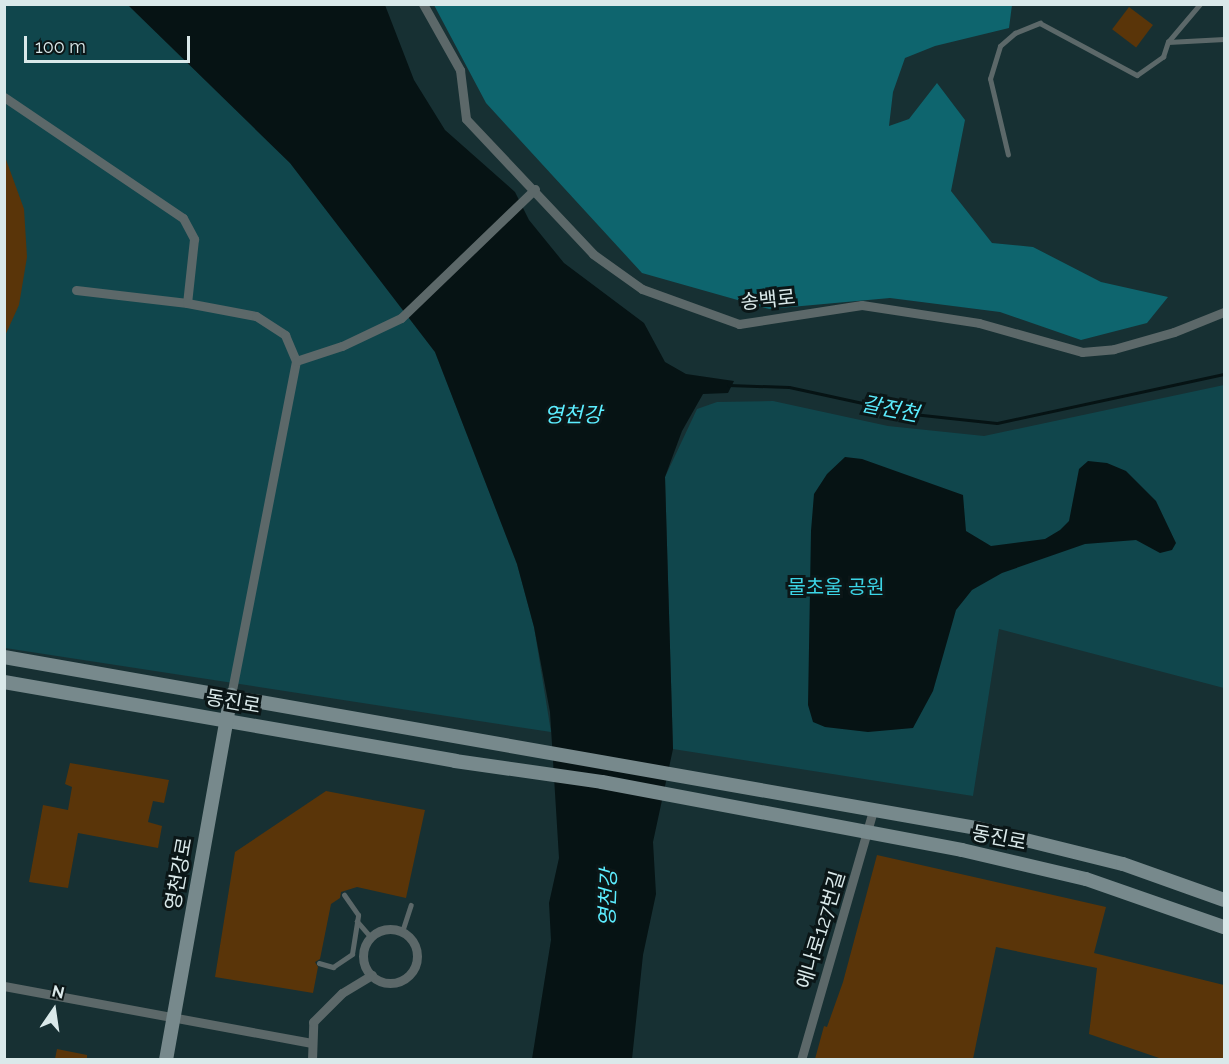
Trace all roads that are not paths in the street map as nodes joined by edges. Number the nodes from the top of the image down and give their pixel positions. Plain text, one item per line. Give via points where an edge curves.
1 (423, 4) edge
2 (1200, 4) edge
3 (1224, 39) edge
4 (1168, 42) junction
5 (4, 97) edge
6 (1008, 155) dead end
7 (535, 189) junction
8 (76, 290) dead end
9 (187, 303) junction
10 (1224, 312) edge
11 (296, 361) junction
12 (4, 657) edge
13 (4, 682) edge
14 (231, 695) junction
15 (227, 720) junction
16 (873, 810) junction
17 (868, 833) junction
18 (344, 895) dead end
19 (1224, 900) edge
20 (411, 905) dead end
21 (357, 921) junction
22 (1224, 927) edge
23 (402, 932) junction
24 (371, 937) junction
25 (319, 963) dead end
26 (372, 975) junction
27 (4, 986) edge
28 (173, 1017) junction
29 (312, 1043) junction
30 (166, 1059) edge
31 (312, 1059) edge
32 (801, 1059) edge

1 - 7 street, 송백로 via 460,70 466,119
2 - 4 lane
3 - 4 lane
4 - 6 lane via 1163,57 1137,75 1040,23 1015,33 1000,46 990,79
5 - 9 street via 183,218 194,239
7 - 10 street, 송백로 via 593,254 642,289 739,324 862,305 979,322 1082,352 1114,349 1164,335
7 - 11 street via 401,318 342,346
8 - 9 street
9 - 11 street via 256,316 285,335
11 - 14 street
12 - 14 street, 동진로
13 - 15 street, 동진로
14 - 15 street, 영천강로
14 - 16 street, 동진로
15 - 17 street, 동진로
15 - 28 street, 영천강로
16 - 17 street, 에나로127번길
16 - 19 street, 동진로 via 1057,846
17 - 22 street, 동진로 via 1086,879
17 - 32 street, 에나로127번길
18 - 21 lane via 355,906
20 - 23 lane
21 - 24 lane
21 - 25 lane via 348,959 333,967
23 - 24 street via 386,930
23 - 26 street via 415,945 416,963 412,971 398,982 388,983
24 - 26 street via 363,952
26 - 29 street via 342,993 313,1022
27 - 28 street
28 - 29 street
28 - 30 street, 영천강로
29 - 31 street

